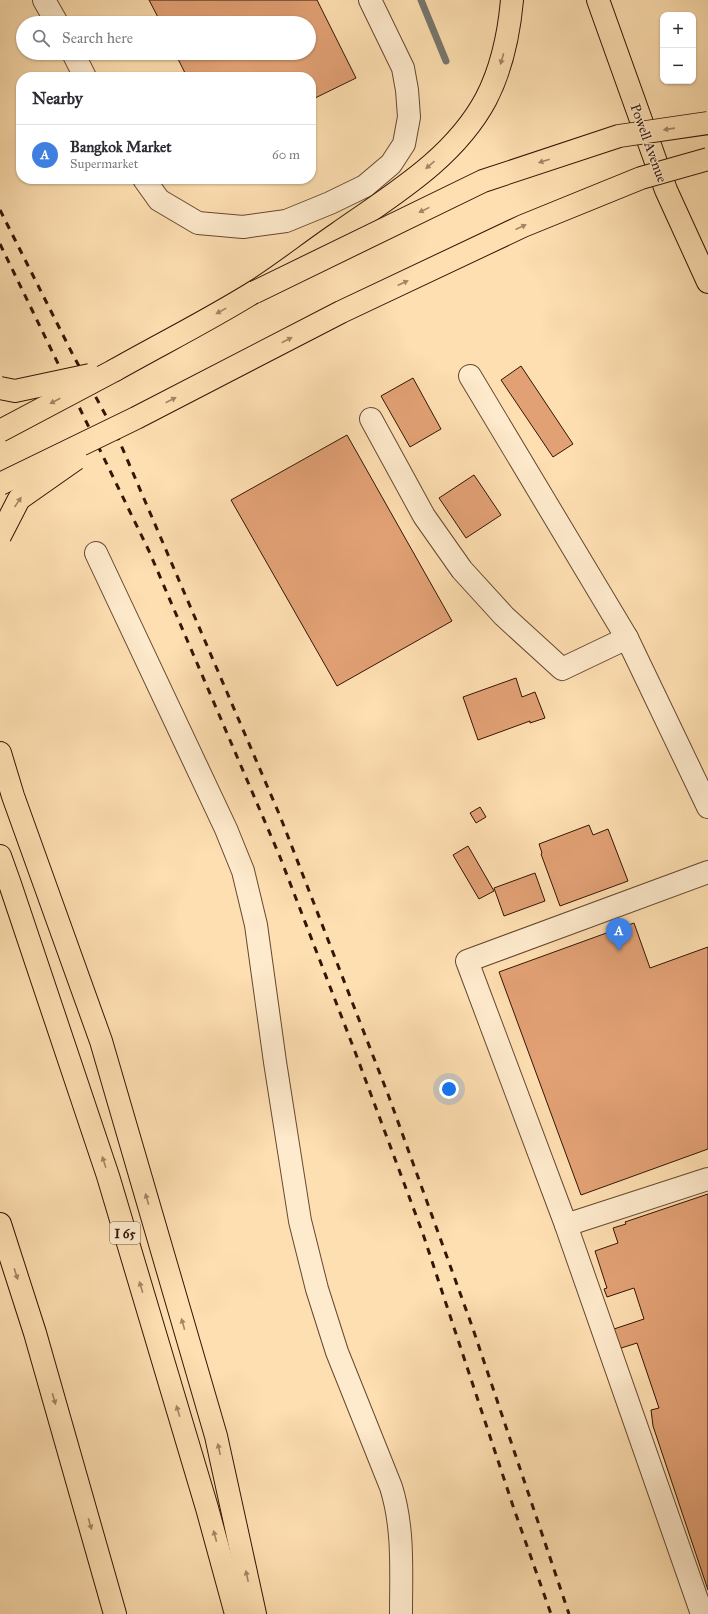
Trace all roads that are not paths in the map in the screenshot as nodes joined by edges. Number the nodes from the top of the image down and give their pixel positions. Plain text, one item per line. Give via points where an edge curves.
1 (44, 0) edge
2 (370, 0) edge
3 (598, 0) edge
4 (511, 10) edge
5 (53, 16) edge
6 (77, 60) edge
7 (83, 72) edge
8 (708, 123) edge
9 (708, 159) edge
10 (148, 184) edge
11 (707, 280) edge
12 (255, 292) junction
13 (115, 370) junction
14 (470, 376) dead end
15 (0, 388) edge
16 (136, 418) junction
17 (371, 419) dead end
18 (0, 431) edge
19 (0, 484) edge
20 (0, 536) edge
21 (96, 553) dead end
22 (627, 638) junction
23 (0, 753) edge
24 (708, 808) edge
25 (0, 856) edge
26 (708, 872) edge
27 (708, 1179) edge
28 (0, 1224) edge
29 (566, 1225) junction
30 (115, 1614) edge
31 (236, 1614) edge
32 (255, 1614) edge
33 (402, 1614) edge
34 (702, 1614) edge

1 - 5 lane
2 - 10 lane via 403,68 409,117 404,144 391,164 365,186 286,221 242,227 198,223 159,200
3 - 11 main road, Powell Avenue via 666,190
4 -> 12 main road, bridge via 502,60 486,99 462,134 411,182
6 - 7 lane
8 -> 12 main road, bridge via 620,136 483,181
16 -> 9 main road, bridge via 341,312 523,226 641,178
12 -> 13 main road
13 - 15 main road, bridge via 15,391
13 -> 18 main road, bridge
14 - 22 lane
16 - 19 main road, bridge
20 -> 16 main road, bridge via 19,499
17 - 22 lane via 424,516 462,570 504,616 562,669
21 - 33 lane via 226,829 243,872 255,918 300,1221 336,1352 397,1505 400,1524
22 - 24 lane
32 -> 23 main road via 216,1436 103,1048
31 -> 25 main road, I 65 via 108,1176
26 - 29 lane via 467,961
27 - 29 lane
28 -> 30 main road via 37,1341
29 - 34 lane

